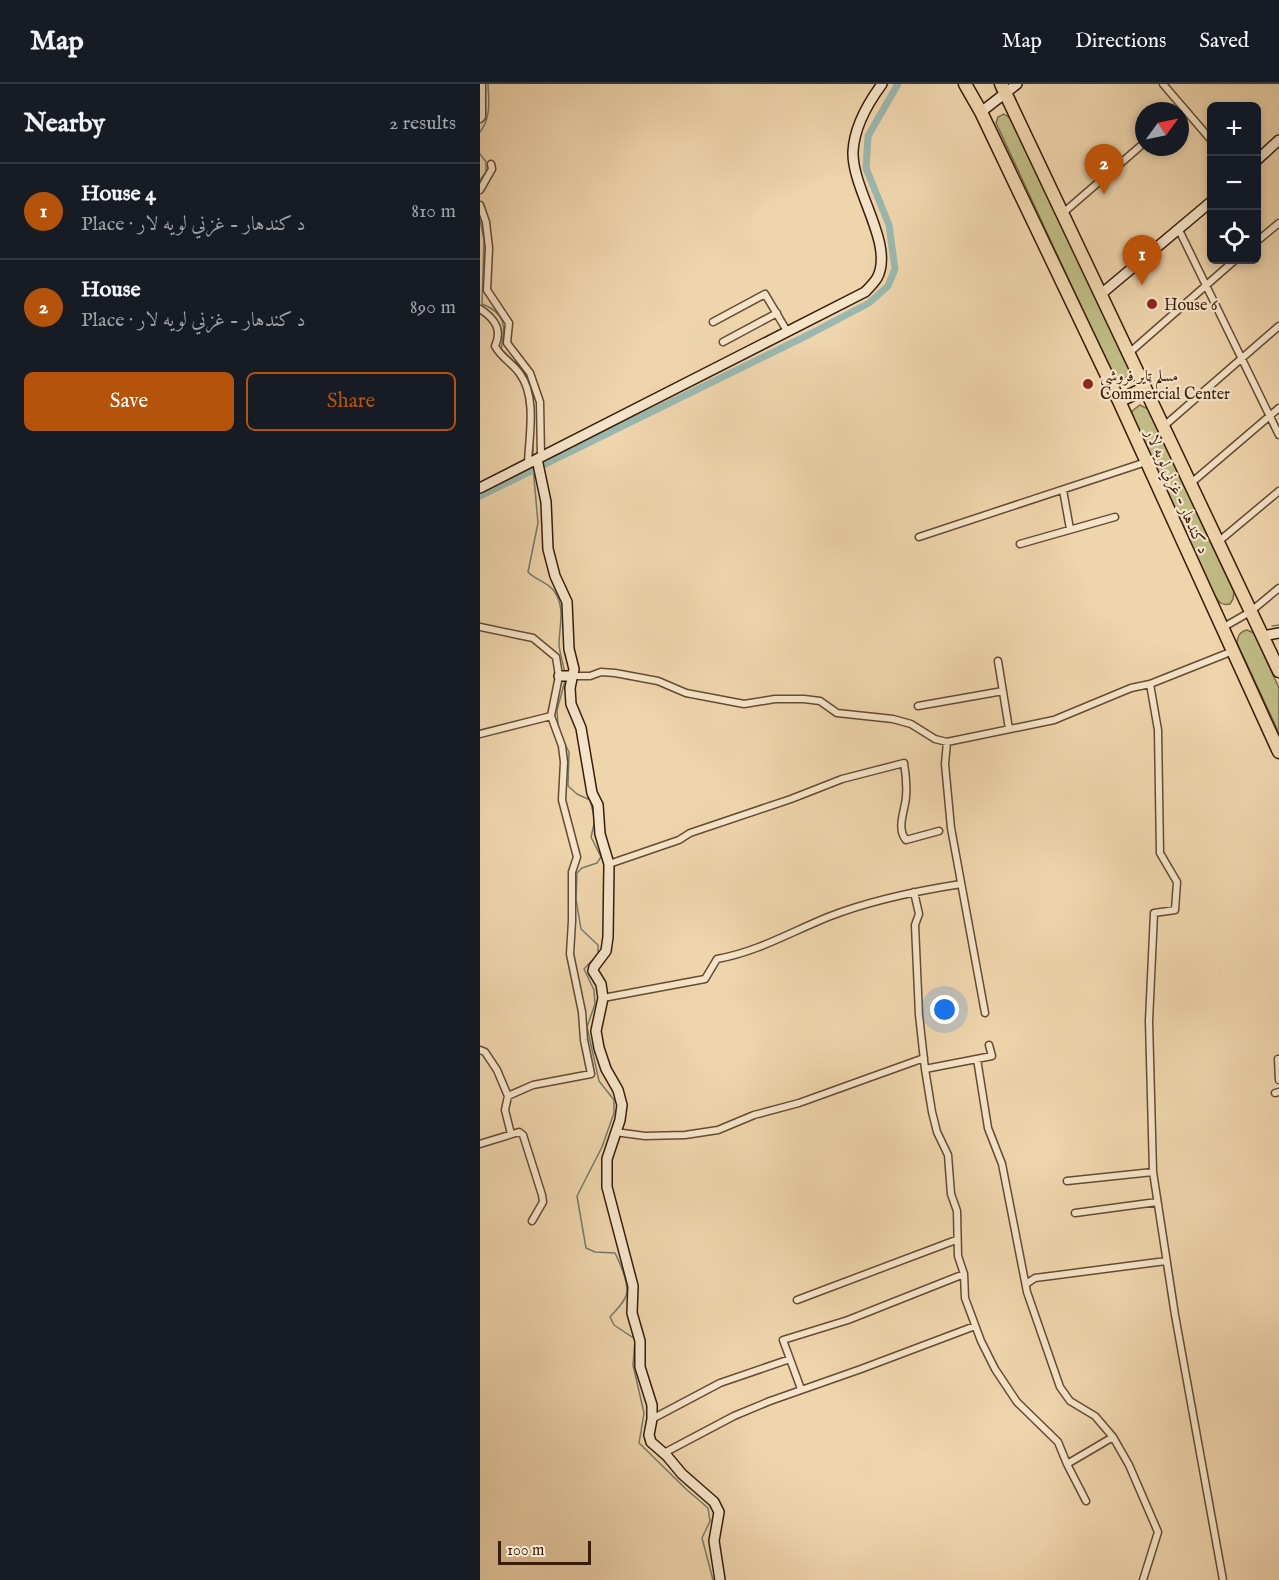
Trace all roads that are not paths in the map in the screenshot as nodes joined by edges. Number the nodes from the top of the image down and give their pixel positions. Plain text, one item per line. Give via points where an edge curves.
1 (482, 84) edge
2 (882, 84) edge
3 (965, 84) edge
4 (1017, 84) edge
5 (1163, 84) edge
6 (1003, 89) edge
7 (1176, 102) edge
8 (981, 112) junction
9 (1189, 117) edge
10 (480, 119) edge
11 (1207, 136) edge
12 (1278, 144) edge
13 (1135, 151) edge
14 (1261, 158) edge
15 (491, 164) dead end
16 (480, 190) edge
17 (480, 205) edge
18 (1207, 205) edge
19 (1061, 214) junction
20 (1279, 223) edge
21 (1179, 230) junction
22 (1261, 239) edge
23 (1230, 264) edge
24 (1206, 284) junction
25 (1100, 295) junction
26 (480, 309) edge
27 (777, 313) junction
28 (712, 322) dead end
29 (1279, 326) edge
30 (787, 331) junction
31 (723, 342) dead end
32 (1128, 354) junction
33 (1242, 360) junction
34 (1145, 388) junction
35 (1119, 401) junction
36 (1279, 408) edge
37 (1269, 416) junction
38 (1163, 427) junction
39 (1279, 435) edge
40 (535, 460) junction
41 (1147, 462) junction
42 (1190, 484) junction
43 (480, 488) edge
44 (1063, 490) junction
45 (1279, 491) edge
46 (1115, 517) dead end
47 (1070, 529) junction
48 (919, 537) dead end
49 (1218, 542) junction
50 (1020, 544) dead end
51 (1279, 588) edge
52 (1250, 612) junction
53 (480, 627) edge
54 (1222, 628) junction
55 (1279, 633) edge
56 (1262, 636) junction
57 (1234, 651) junction
58 (998, 660) dead end
59 (1279, 671) edge
60 (566, 676) junction
61 (1150, 684) junction
62 (1003, 691) junction
63 (918, 706) dead end
64 (551, 716) junction
65 (1009, 729) junction
66 (480, 734) edge
67 (947, 742) junction
68 (1279, 752) edge
69 (939, 831) dead end
70 (609, 864) junction
71 (961, 884) junction
72 (914, 892) junction
73 (603, 998) junction
74 (985, 1012) dead end
75 (989, 1045) dead end
76 (480, 1050) edge
77 (924, 1058) junction
78 (977, 1059) junction
79 (1278, 1059) edge
80 (925, 1069) junction
81 (1279, 1080) edge
82 (508, 1096) junction
83 (615, 1132) junction
84 (511, 1134) junction
85 (480, 1144) edge
86 (1153, 1172) junction
87 (1067, 1181) dead end
88 (1157, 1202) junction
89 (1075, 1214) dead end
90 (532, 1221) dead end
91 (956, 1240) junction
92 (1166, 1261) junction
93 (964, 1274) junction
94 (1026, 1284) junction
95 (797, 1300) dead end
96 (975, 1326) junction
97 (790, 1359) junction
98 (801, 1389) junction
99 (652, 1419) junction
100 (1113, 1437) junction
101 (664, 1453) junction
102 (1067, 1464) junction
103 (1086, 1501) dead end
104 (720, 1580) edge
105 (1143, 1580) edge
106 (1224, 1580) edge

1 - 10 street
2 - 30 street via 861,121 854,152 859,188 875,225 881,261 878,278 865,292
3 - 8 highway, د کندهار - غزني لويه لار
4 - 6 street
5 - 7 street
6 - 8 street
6 - 19 highway, د کندهار - غزني لويه لار
8 - 35 highway, د کندهار - غزني لويه لار
9 - 11 street
12 - 14 street
13 - 19 street
15 - 16 street
17 - 40 street via 489,248 487,290 509,323 507,343 530,373 540,402
18 - 21 street
19 - 25 highway, د کندهار - غزني لويه لار
20 - 22 street
21 - 24 street
21 - 25 street
23 - 24 street
24 - 32 street
24 - 33 street
25 - 32 highway, د کندهار - غزني لويه لار
26 - 40 street via 498,328 495,346 500,355 520,373 527,387
27 - 28 street via 765,294
27 - 30 street
27 - 31 street
29 - 33 street
30 - 40 street
32 - 34 highway, د کندهار - غزني لويه لار
33 - 37 street
33 - 38 street
34 - 35 highway
34 - 38 highway, د کندهار - غزني لويه لار
35 - 41 highway, د کندهار - غزني لويه لار
36 - 37 street
37 - 39 street
37 - 42 street
38 - 42 highway, د کندهار - غزني لويه لار
40 - 43 street
40 - 60 street via 546,502 548,549 567,602 574,669
41 - 44 street
41 - 54 highway, د کندهار - غزني لويه لار
42 - 49 highway, د کندهار - غزني لويه لار
44 - 47 street
44 - 48 street
45 - 49 street
46 - 47 street
47 - 50 street
49 - 52 highway, د کندهار - غزني لويه لار
51 - 52 street
52 - 54 street
52 - 56 highway, د کندهار - غزني لويه لار
53 - 60 street via 533,638 556,657
54 - 57 highway, د کندهار - غزني لويه لار
55 - 56 street
56 - 59 highway, د کندهار - غزني لويه لار
57 - 61 street
57 - 68 highway, د کندهار - غزني لويه لار
58 - 62 street
60 - 64 street
60 - 67 street via 615,673 744,704 775,699 820,701 837,713 893,719
60 - 70 street via 581,728
61 - 65 street via 1054,720
61 - 86 street via 1158,730 1160,853 1177,882 1175,910 1154,913 1149,1021
62 - 63 street
62 - 65 street
64 - 66 street
64 - 82 street via 562,746 562,800 577,857 572,872 570,954 591,1074 533,1085
65 - 67 street
67 - 71 street via 945,764 951,828
69 - 70 street via 906,840 902,835 907,777 904,763 842,779
70 - 73 street via 606,951 593,971
71 - 72 street
71 - 74 street
72 - 73 street via 830,916 737,956 717,959 705,979
72 - 77 street via 919,914 915,925
73 - 83 street via 596,1031 598,1048 622,1105
75 - 78 street via 992,1056
76 - 82 street via 497,1070
77 - 80 street
77 - 83 street via 717,1130 645,1136
78 - 80 street
78 - 94 street via 988,1128 1002,1164
79 - 81 street
80 - 91 street via 937,1132 948,1155 951,1194 957,1211
82 - 84 street via 505,1110
83 - 99 street via 607,1159 607,1187 633,1286 632,1313
84 - 85 street
84 - 90 street via 523,1135 542,1195 543,1202
86 - 87 street
86 - 88 street
88 - 89 street
88 - 92 street
91 - 93 street
91 - 95 street
92 - 94 street via 1035,1278
92 - 106 street
93 - 96 street via 965,1298
93 - 97 street via 848,1320 783,1340
94 - 100 street via 1060,1387 1070,1401 1095,1416
96 - 98 street
96 - 102 street via 995,1369 1017,1402 1058,1442
97 - 98 street
97 - 99 street via 720,1383
98 - 101 street via 734,1416
99 - 101 street via 651,1442
100 - 102 street
100 - 105 street via 1158,1532
101 - 104 street via 714,1502 719,1512 714,1541
102 - 103 street

